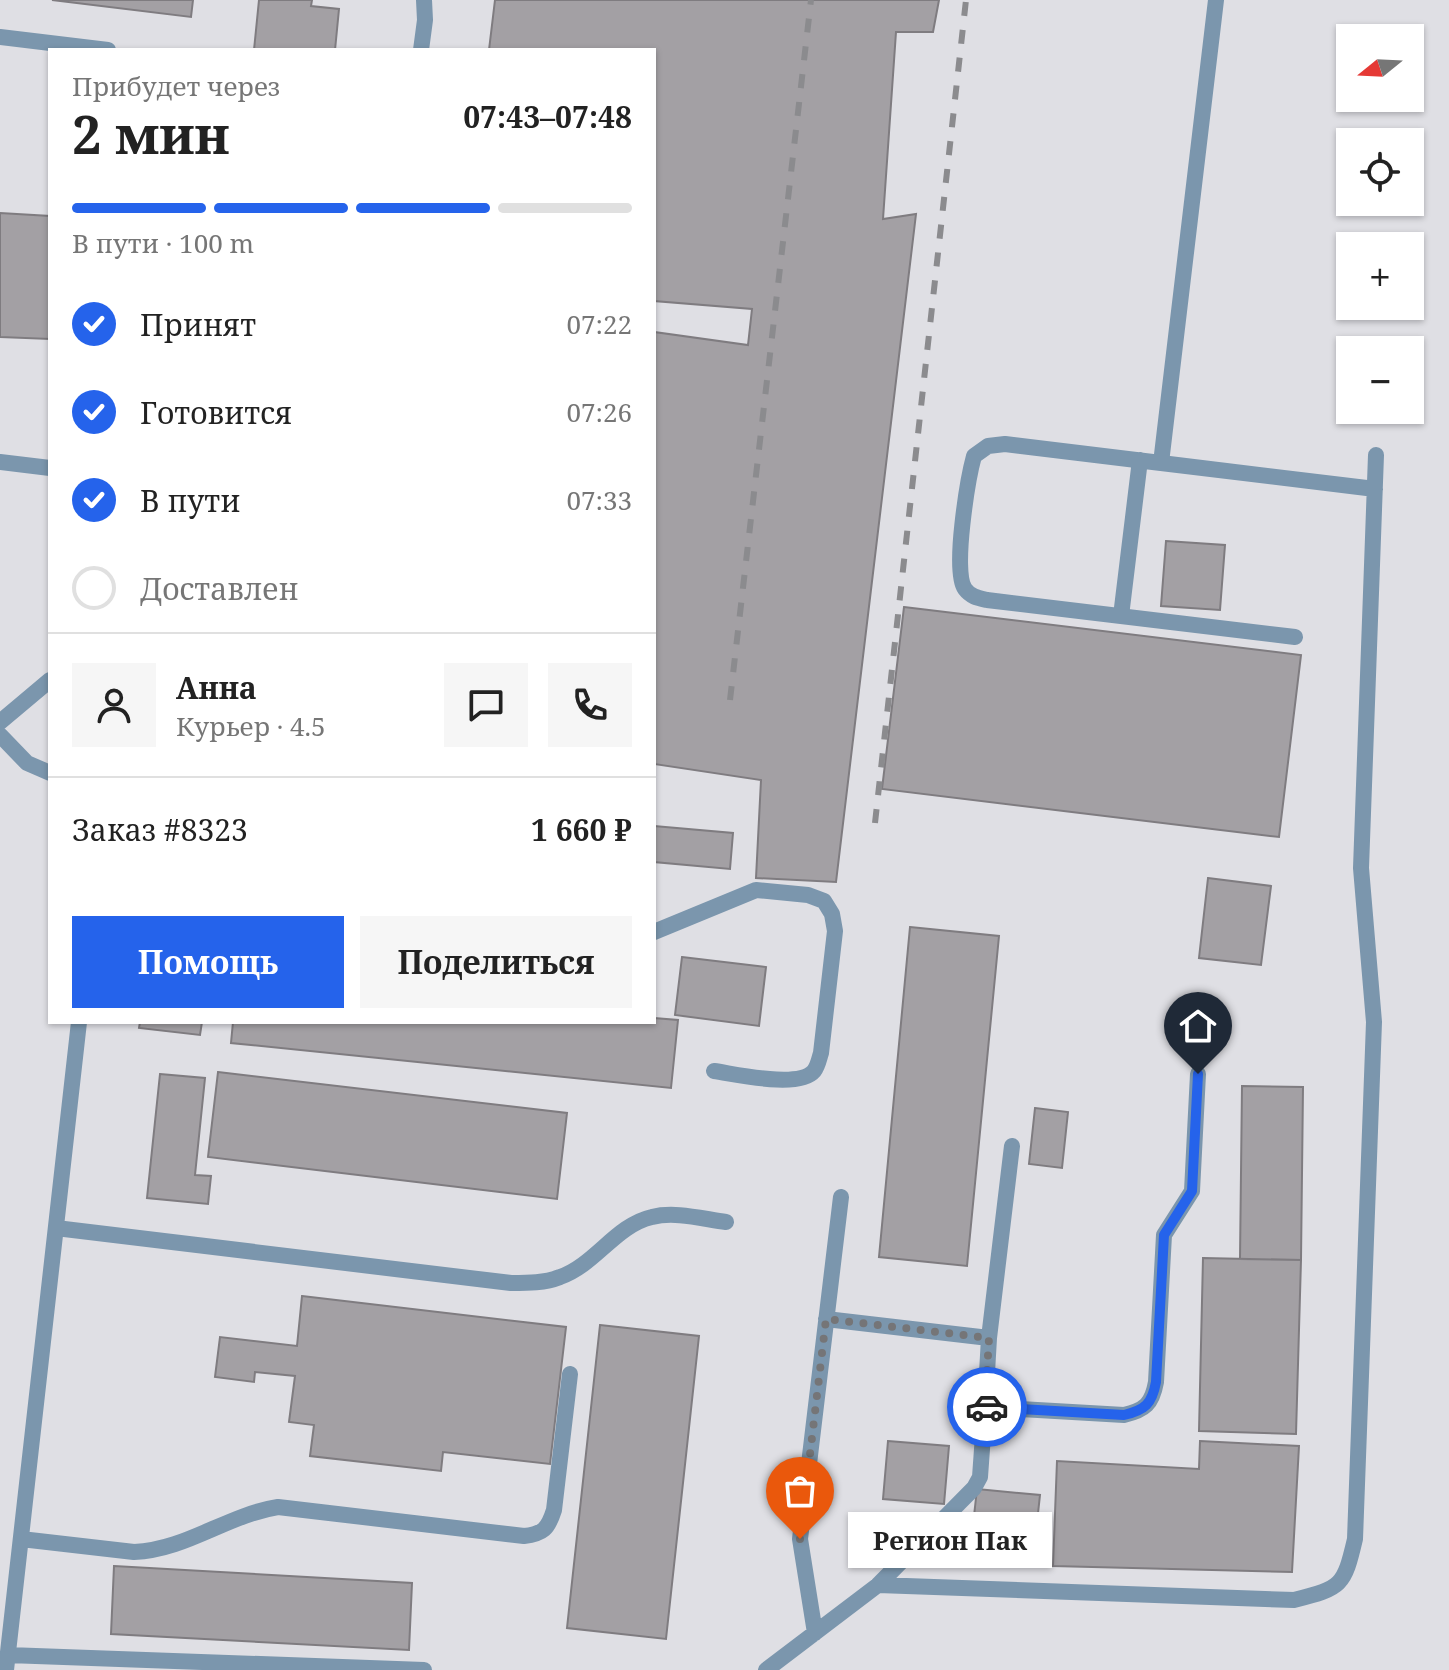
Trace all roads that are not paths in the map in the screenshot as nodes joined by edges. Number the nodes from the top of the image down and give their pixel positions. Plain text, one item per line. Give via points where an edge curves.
1 (424, 0) edge
2 (1216, 0) edge
3 (0, 37) edge
4 (91, 48) edge
5 (421, 48) edge
6 (1376, 455) dead end
7 (1140, 460) junction
8 (0, 462) edge
9 (1161, 463) junction
10 (48, 468) edge
11 (1375, 489) junction
12 (1121, 616) junction
13 (1295, 637) dead end
14 (48, 682) edge
15 (0, 722) edge
16 (0, 735) edge
17 (48, 772) edge
18 (656, 931) edge
19 (79, 1024) edge
20 (714, 1071) dead end
21 (1198, 1074) dead end
22 (1012, 1146) dead end
23 (841, 1197) dead end
24 (726, 1222) dead end
25 (56, 1228) junction
26 (826, 1319) junction
27 (989, 1338) junction
28 (570, 1374) dead end
29 (985, 1407) junction
30 (21, 1539) junction
31 (878, 1585) junction
32 (815, 1633) junction
33 (7, 1662) edge
34 (778, 1667) edge
35 (424, 1670) edge

1 - 5 lane
2 - 9 lane
3 - 4 lane
6 - 11 lane
7 - 9 lane
7 - 12 lane
7 - 12 lane via 1005,444 988,446 974,456 969,472 958,564 962,587 987,600
8 - 10 lane
9 - 11 lane
11 - 31 lane via 1361,868 1374,1022 1355,1539 1347,1575 1327,1592 1294,1600
12 - 13 lane
14 - 15 lane
16 - 17 lane via 27,763
18 - 20 lane via 756,890 808,895 824,901 832,914 835,931 816,1069 806,1078 787,1080
19 - 25 lane
21 - 29 lane via 1192,1191 1164,1235 1152,1401 1141,1411 1124,1415
22 - 27 lane
23 - 26 lane
24 - 25 lane via 656,1215 633,1225 562,1277 511,1283
25 - 30 lane
26 - 27 lane
26 - 32 lane via 800,1539
27 - 29 lane
28 - 30 lane via 554,1510 549,1527 539,1534 278,1507 152,1551
29 - 31 lane via 980,1477 974,1488
30 - 33 lane
31 - 32 lane
32 - 34 lane
33 - 35 lane

